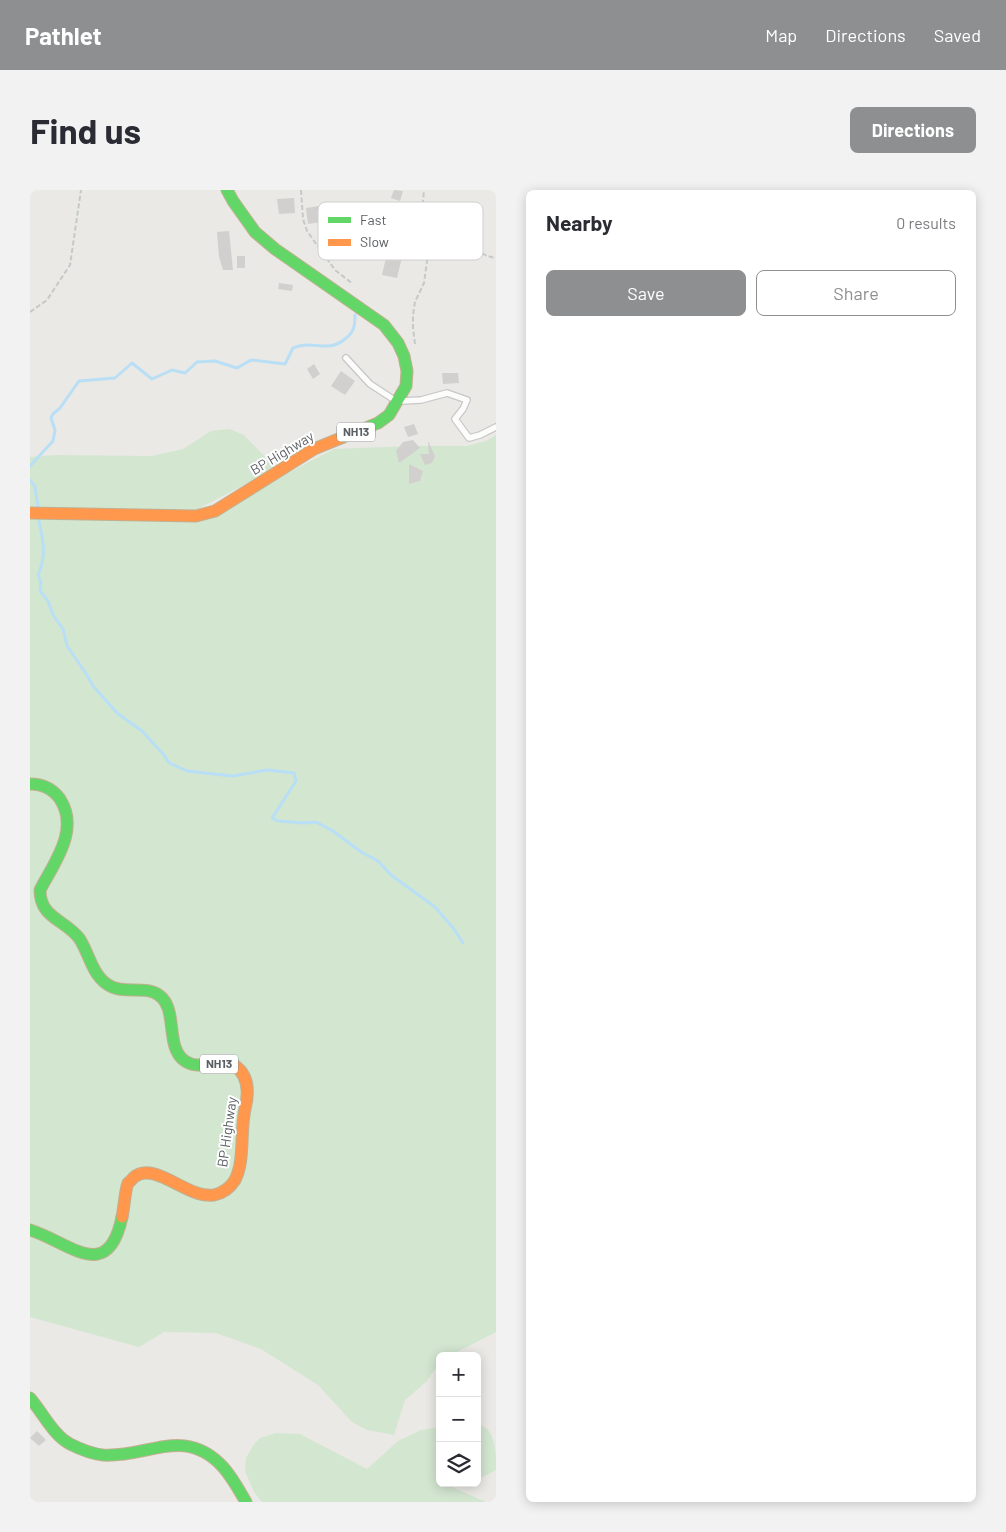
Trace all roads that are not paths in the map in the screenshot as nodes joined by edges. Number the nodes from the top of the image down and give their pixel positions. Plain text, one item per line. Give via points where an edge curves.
1 (227, 190) edge
2 (346, 358) dead end
3 (398, 402) junction
4 (496, 427) edge
5 (30, 513) edge
6 (30, 784) edge
7 (30, 1230) edge
8 (30, 1398) edge
9 (246, 1502) edge

1 - 3 highway, BP Highway / NH13 via 255,232 391,333 404,356 407,371 406,386
2 - 3 lane via 370,384
3 - 4 lane via 447,393 467,400 455,419 469,438
3 - 5 highway, BP Highway / NH13 via 378,423 314,449 215,511 196,516
6 - 7 highway, BP Highway / NH13 via 47,786 62,801 66,811 65,841 40,890 40,903 77,936 104,982 119,990 152,992 162,996 175,1047 182,1058 196,1064 233,1064 244,1075 248,1090 242,1120 239,1168 227,1190 213,1196 196,1195 154,1172 139,1172 128,1183 117,1237 109,1249 98,1256 88,1256
8 - 9 highway via 68,1443 97,1454 126,1454 168,1444 183,1444 203,1451 232,1477

